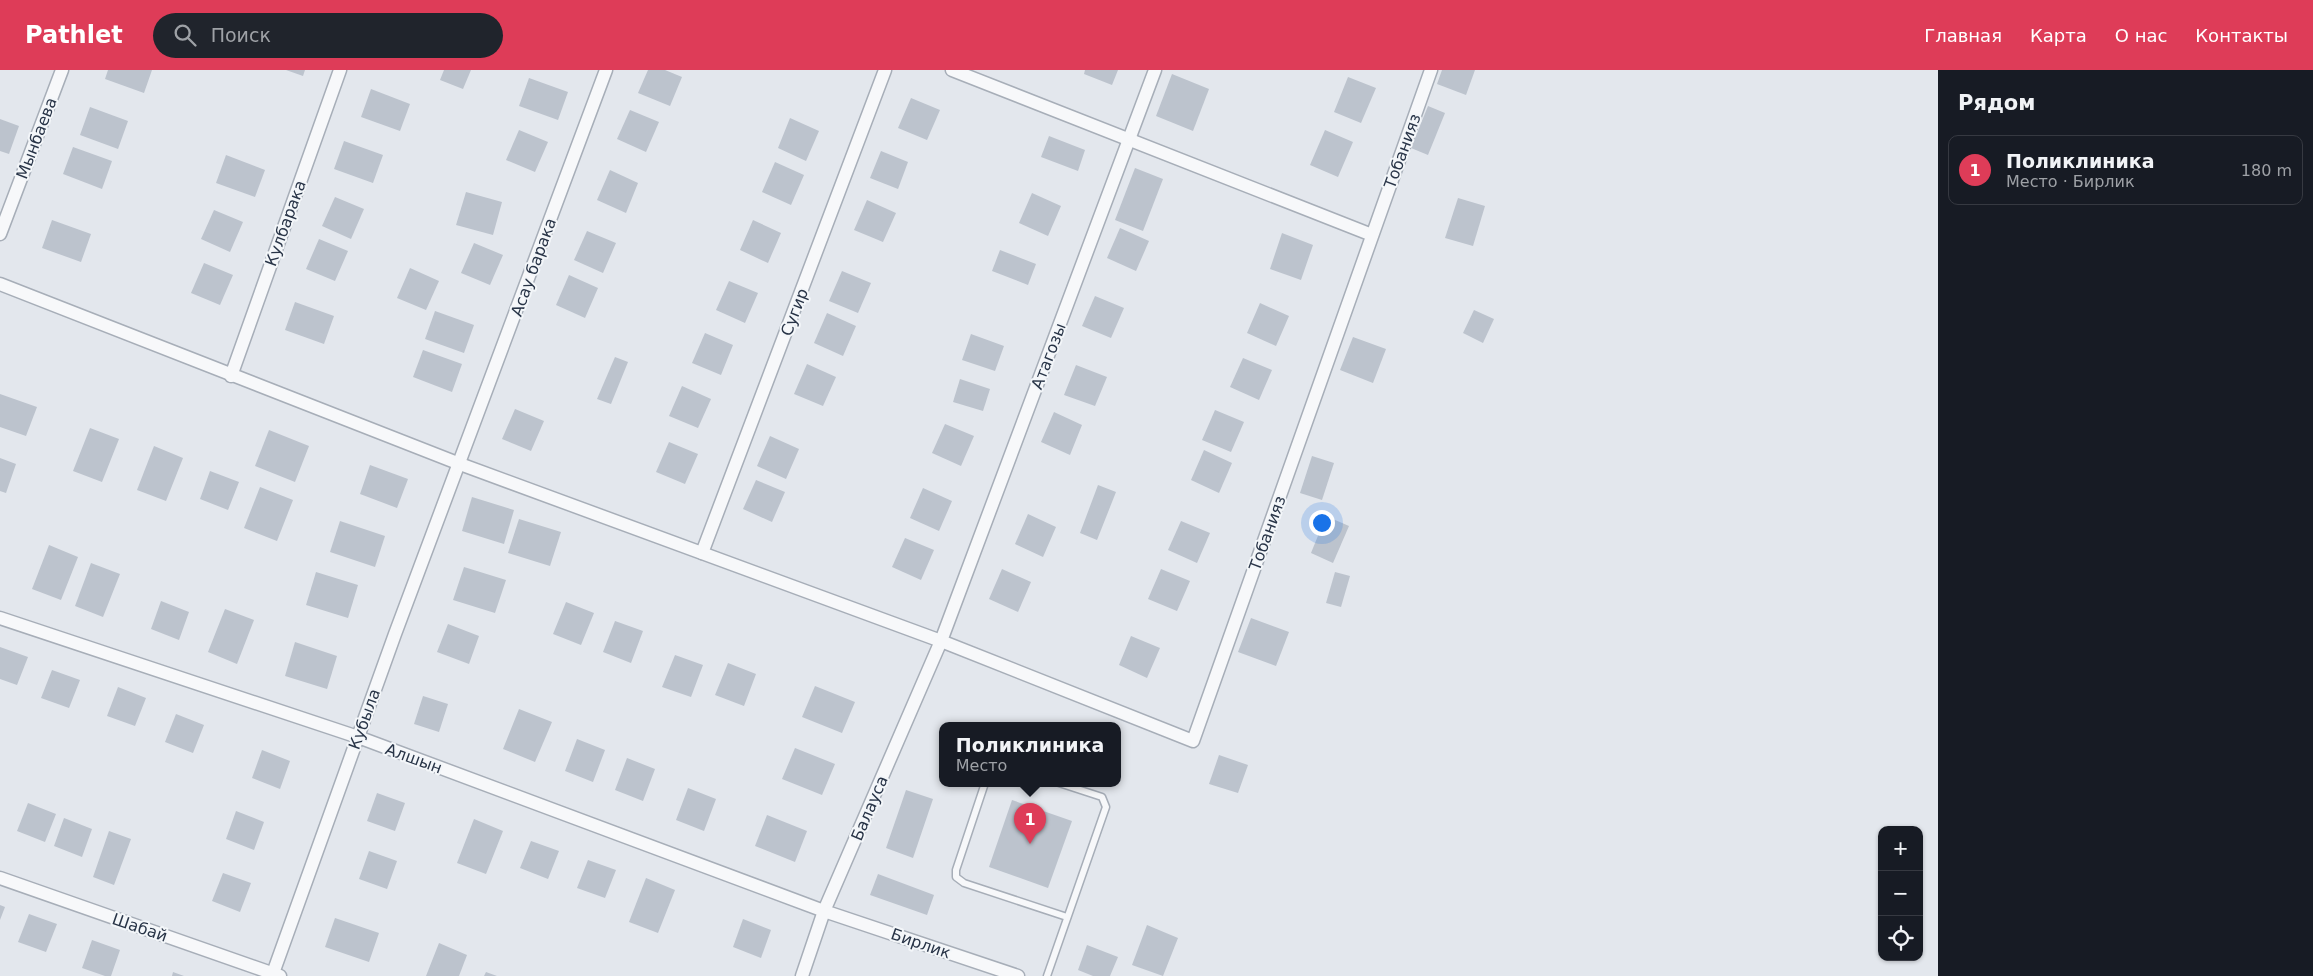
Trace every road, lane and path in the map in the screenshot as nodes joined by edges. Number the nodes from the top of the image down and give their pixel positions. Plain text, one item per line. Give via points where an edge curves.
1 (62, 70) edge
2 (340, 70) edge
3 (606, 70) edge
4 (885, 70) edge
5 (952, 70) edge
6 (1155, 70) edge
7 (1431, 70) edge
8 (1130, 140) junction
9 (0, 234) edge
10 (1372, 235) junction
11 (0, 284) edge
12 (231, 376) junction
13 (460, 464) junction
14 (702, 553) junction
15 (0, 618) edge
16 (941, 641) junction
17 (358, 737) junction
18 (984, 787) edge
19 (1071, 787) edge
20 (0, 878) edge
21 (824, 911) junction
22 (1067, 917) junction
23 (275, 975) edge
24 (802, 976) edge
25 (1018, 976) edge
26 (1047, 976) edge

1 - 9 street, Мынбаева
2 - 12 street, Кулбарака
3 - 13 street, Асау барака
4 - 14 street, Сугир
5 - 8 street
6 - 8 street, Атагозы
7 - 10 street, Тобанияз
8 - 10 street
8 - 16 street, Атагозы
10 - 16 street, Тобанияз via 1193,741
11 - 12 street
12 - 13 street
13 - 14 street
13 - 17 street, Кубыла
14 - 16 street
15 - 17 street, Алшын
16 - 21 street, Балауса
17 - 21 street, Алшын
17 - 23 street, Кубыла
18 - 22 lane via 956,877 964,883
19 - 22 lane via 1102,797 1106,807
20 - 23 street, Шабай
21 - 24 street, Балауса
21 - 25 street, Бирлик
22 - 26 lane

